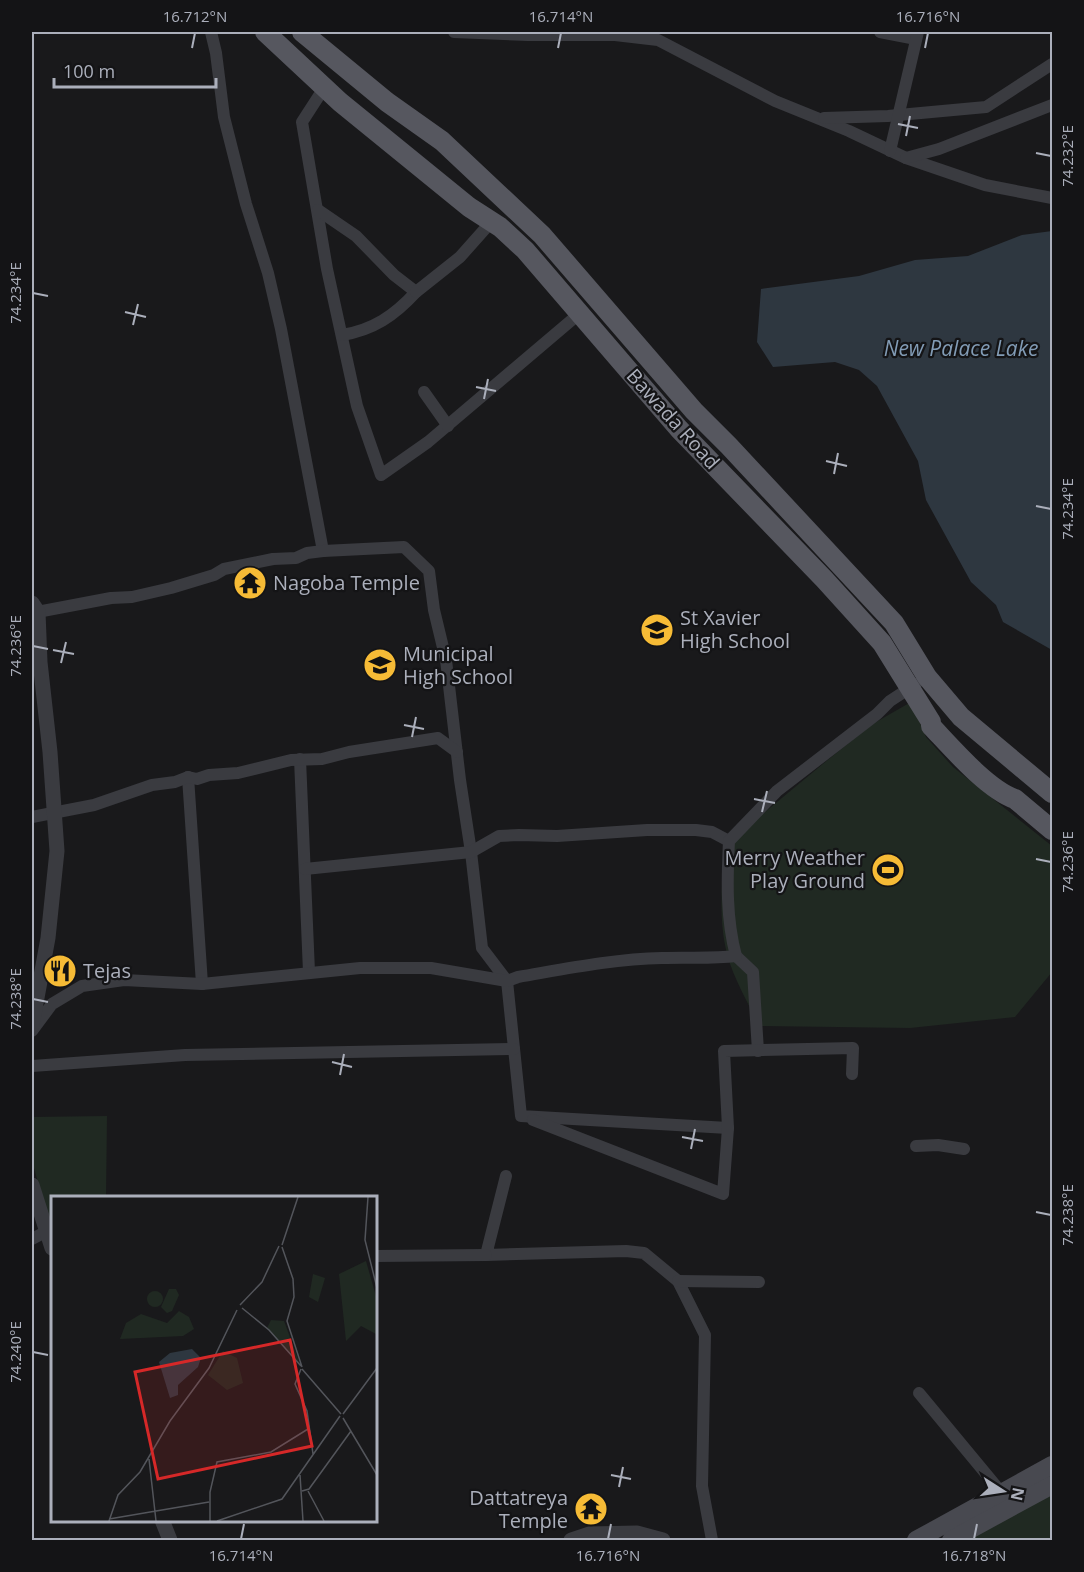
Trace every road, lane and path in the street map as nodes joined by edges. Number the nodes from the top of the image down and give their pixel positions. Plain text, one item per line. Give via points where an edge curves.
1 (211, 32) edge
2 (265, 32) edge
3 (302, 32) edge
4 (454, 32) edge
5 (880, 32) edge
6 (511, 33) edge
7 (917, 35) edge
8 (659, 36) edge
9 (1053, 64) edge
10 (324, 88) junction
11 (1053, 105) edge
12 (898, 116) junction
13 (818, 118) junction
14 (890, 151) junction
15 (906, 158) junction
16 (1053, 198) edge
17 (318, 210) junction
18 (492, 222) junction
19 (416, 292) junction
20 (580, 313) junction
21 (342, 335) junction
22 (424, 392) dead end
23 (448, 426) junction
24 (323, 551) junction
25 (34, 610) edge
26 (927, 677) junction
27 (910, 688) junction
28 (457, 752) junction
29 (300, 759) junction
30 (188, 777) junction
31 (1053, 794) edge
32 (53, 814) junction
33 (32, 817) edge
34 (1053, 830) edge
35 (729, 841) junction
36 (471, 852) junction
37 (305, 869) junction
38 (736, 956) junction
39 (309, 972) junction
40 (507, 981) junction
41 (202, 984) junction
42 (32, 1025) edge
43 (32, 1031) edge
44 (514, 1049) junction
45 (758, 1051) junction
46 (32, 1066) edge
47 (852, 1074) dead end
48 (521, 1116) junction
49 (728, 1128) junction
50 (916, 1146) dead end
51 (964, 1149) dead end
52 (506, 1176) dead end
53 (32, 1185) edge
54 (47, 1231) junction
55 (32, 1239) edge
56 (51, 1244) edge
57 (486, 1255) junction
58 (376, 1256) edge
59 (678, 1281) junction
60 (759, 1282) dead end
61 (919, 1393) dead end
62 (1053, 1466) edge
63 (1053, 1485) edge
64 (1007, 1500) junction
65 (162, 1521) edge
66 (170, 1540) edge
67 (571, 1540) edge
68 (663, 1540) edge
69 (712, 1540) edge
70 (916, 1540) edge
71 (951, 1540) edge

1 - 24 street via 224,117 281,328
2 - 10 main road, Bawada Road
3 - 26 main road via 387,102 442,141 542,234 694,411 894,623
4 - 6 street
5 - 7 street
6 - 8 street
7 - 12 street
8 - 13 street via 775,101
9 - 12 street via 986,107
10 - 17 street via 302,122
10 - 18 main road, Bawada Road
11 - 15 street
12 - 13 street
12 - 14 street
13 - 14 street
14 - 15 street
15 - 16 street via 985,184
17 - 19 street via 356,236
17 - 21 street
18 - 19 street via 460,257
18 - 20 main road, Bawada Road via 525,250
19 - 21 street via 395,313 361,332
20 - 23 street
20 - 27 main road, Bawada Road via 693,444 877,637
21 - 23 street via 357,406 381,475
22 - 23 street
24 - 25 street via 224,569 132,597
24 - 28 street via 404,547 429,571 446,660
25 - 32 street
26 - 27 street
26 - 31 main road via 976,731
27 - 34 main road, Bawada Road via 931,726 959,756
27 - 35 street via 777,791
28 - 29 street via 438,738 321,759
28 - 36 street
29 - 30 street via 238,773
29 - 37 street
30 - 32 street
30 - 41 street
32 - 33 street
32 - 42 street via 57,851 53,895
35 - 36 street via 712,832 696,830 519,835 499,836
35 - 38 street via 730,934
36 - 37 street
36 - 40 street via 482,948
37 - 39 street
38 - 40 street via 598,963
38 - 45 street via 753,972
39 - 40 street via 431,968
39 - 41 street
40 - 44 street
41 - 43 street via 124,980 82,986 52,1004
44 - 46 street via 185,1055
44 - 48 street
45 - 47 street via 853,1048
45 - 49 street via 724,1051
48 - 49 street
48 - 49 street via 723,1194
50 - 51 street
52 - 57 street
53 - 54 street
54 - 55 street
54 - 56 street
57 - 58 street
57 - 59 street via 644,1252
59 - 60 street
59 - 69 street via 705,1335 702,1486
61 - 64 street
62 - 64 main road
63 - 64 main road
64 - 70 main road
64 - 71 main road
65 - 66 street
67 - 68 street via 589,1534 637,1533

